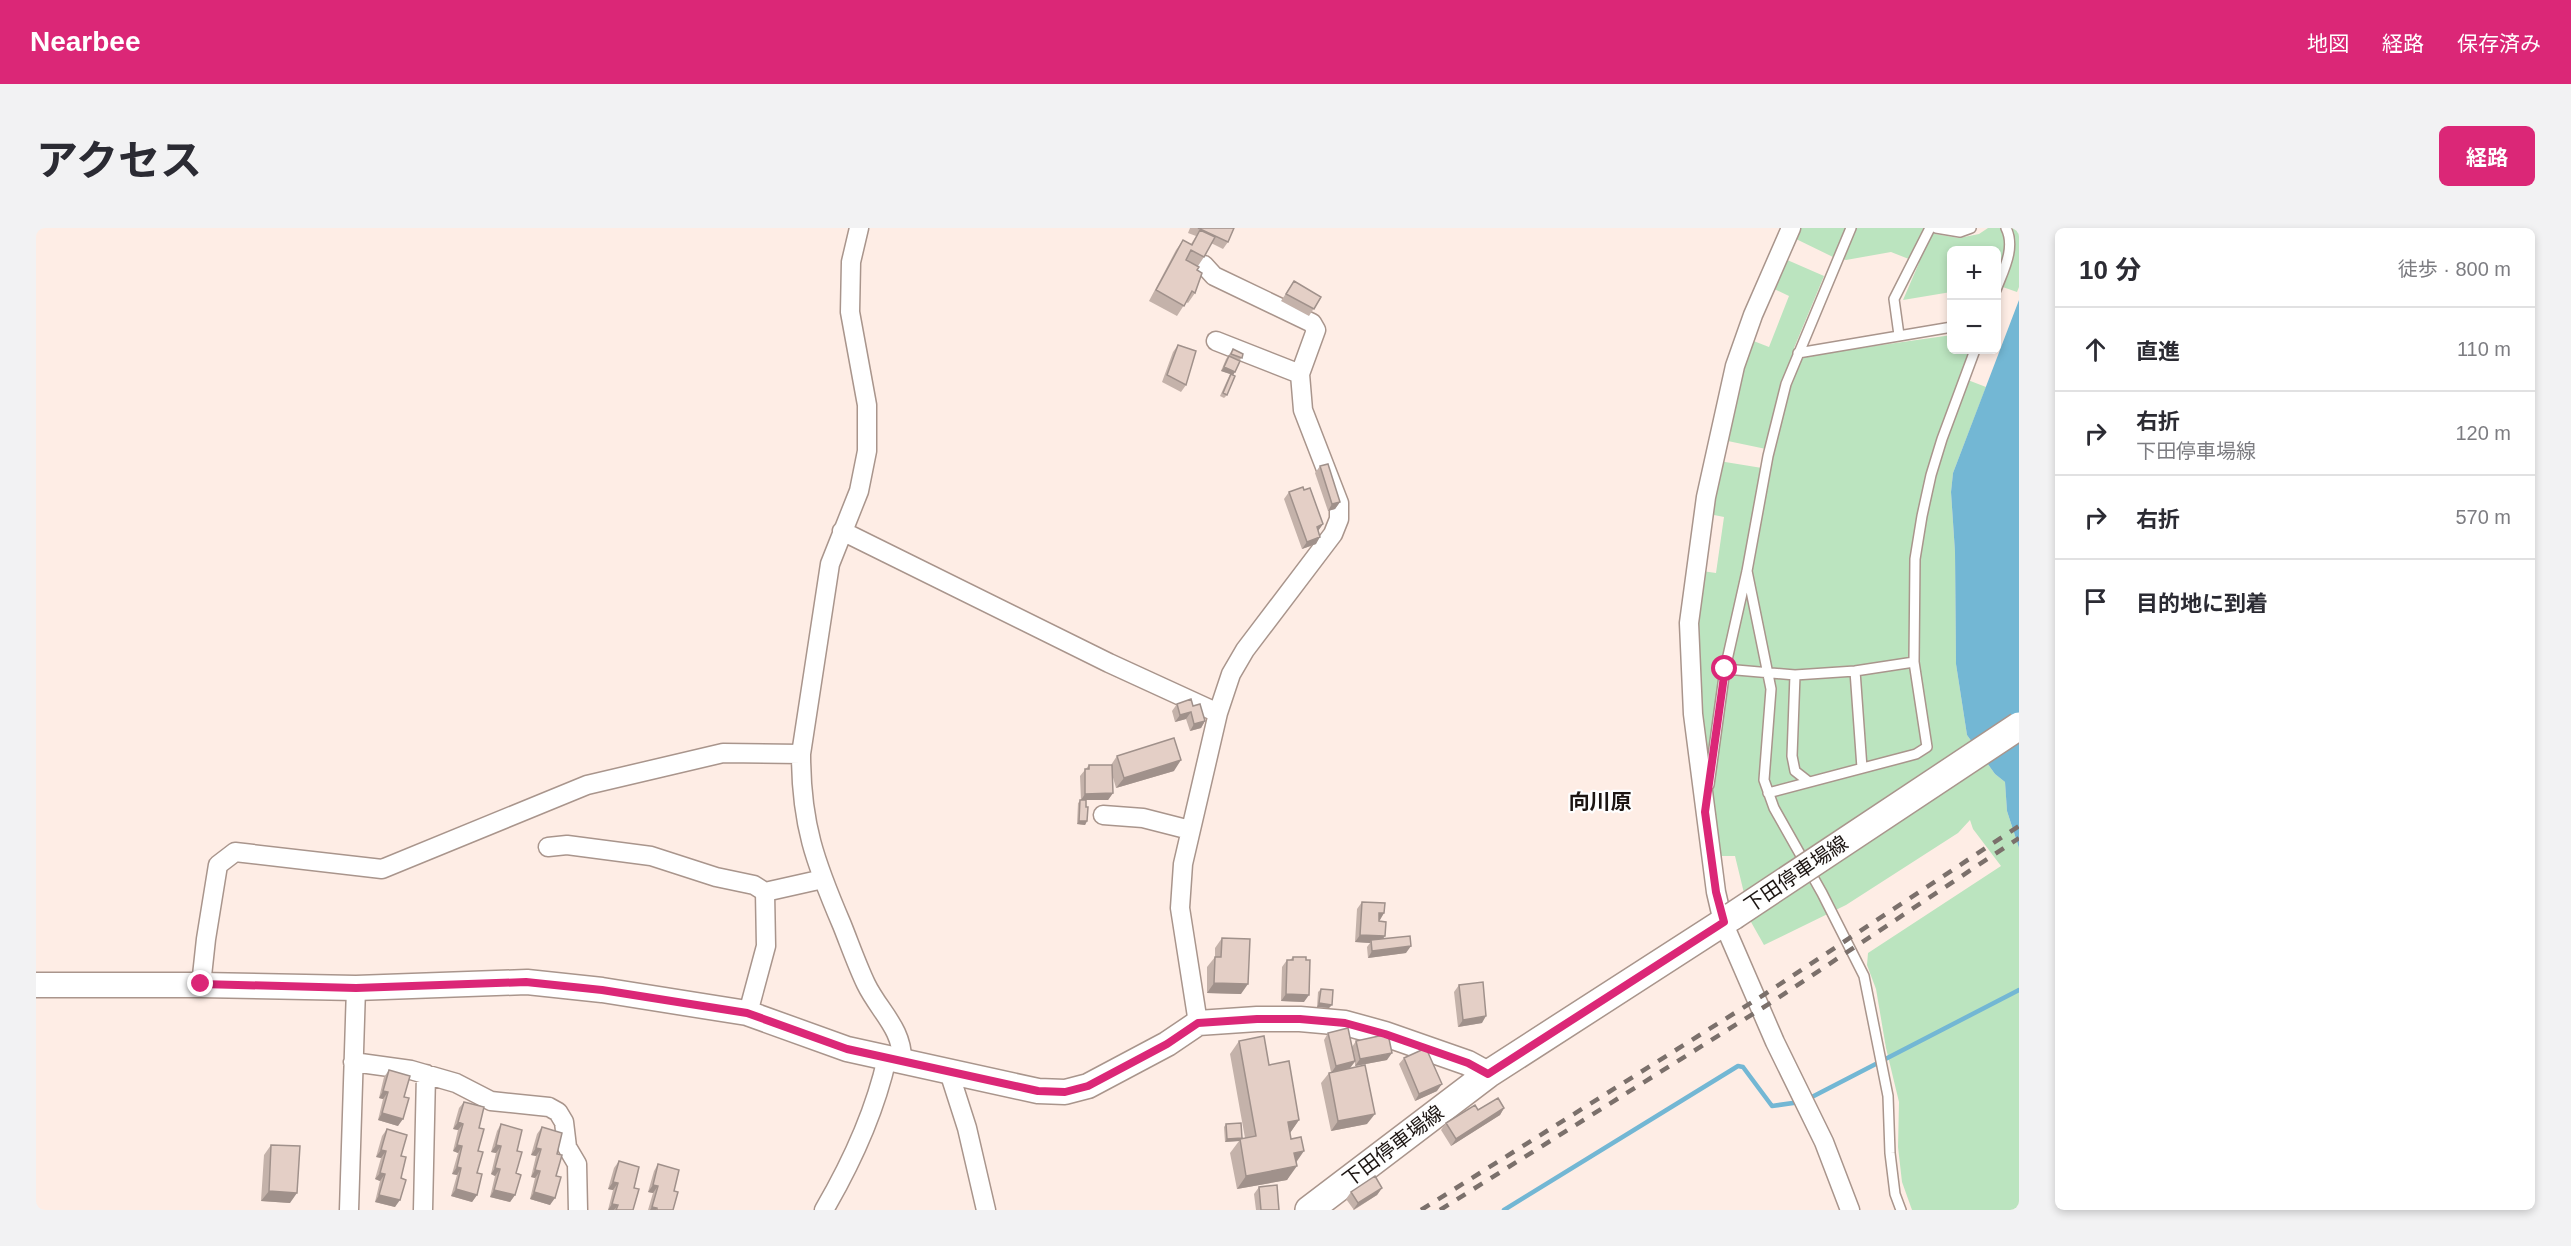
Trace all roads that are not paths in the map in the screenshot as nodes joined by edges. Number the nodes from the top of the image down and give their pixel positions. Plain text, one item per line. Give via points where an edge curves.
1 (859, 228) edge
2 (1791, 228) edge
3 (1851, 228) edge
4 (1930, 228) edge
5 (1936, 228) edge
6 (1971, 228) edge
7 (2006, 228) edge
8 (1204, 265) edge
9 (2001, 277) edge
10 (1947, 328) edge
11 (1899, 335) junction
12 (1216, 341) dead end
13 (1798, 353) junction
14 (1974, 354) edge
15 (1300, 374) junction
16 (842, 531) junction
17 (1747, 572) junction
18 (1914, 662) junction
19 (1725, 669) junction
20 (1855, 670) junction
21 (1769, 673) junction
22 (1795, 675) junction
23 (1218, 713) junction
24 (2019, 726) edge
25 (801, 754) junction
26 (1862, 768) junction
27 (1809, 782) junction
28 (1768, 793) junction
29 (1705, 812) junction
30 (1103, 815) dead end
31 (1190, 830) junction
32 (548, 846) dead end
33 (823, 879) junction
34 (765, 892) junction
35 (1728, 919) junction
36 (201, 984) junction
37 (36, 985) edge
38 (356, 988) junction
39 (748, 1013) junction
40 (1198, 1023) junction
41 (894, 1059) junction
42 (353, 1062) junction
43 (949, 1072) junction
44 (426, 1074) junction
45 (1488, 1074) junction
46 (348, 1210) edge
47 (423, 1210) edge
48 (578, 1210) edge
49 (824, 1210) edge
50 (986, 1210) edge
51 (1309, 1210) edge
52 (1850, 1210) edge
53 (1901, 1210) edge

1 - 16 street via 850,262 850,312 867,405 867,451 858,491
2 - 29 street via 1735,366 1706,497 1689,622 1693,714
3 - 13 lane
4 - 11 lane via 1894,299
5 - 6 lane via 1960,232
7 - 9 lane via 2010,246
8 - 15 street via 1214,276 1312,323 1316,330
10 - 11 lane
11 - 13 lane
12 - 15 street
13 - 17 lane via 1768,456
14 - 18 lane via 1942,439 1922,516 1916,559
15 - 23 street via 1303,410 1339,503 1339,519 1333,534 1245,650 1231,674
16 - 23 street
16 - 25 street via 828,573
17 - 19 lane
17 - 21 lane
18 - 20 lane
18 - 26 lane via 1927,747 1916,754
19 - 21 lane
19 - 29 lane
20 - 22 lane
20 - 26 lane
21 - 22 lane
21 - 28 lane via 1764,780
22 - 27 lane via 1792,756 1795,771
23 - 31 street
24 - 35 main road, 下田停車場線, bridge
25 - 33 street via 804,815
25 - 36 street via 723,753 587,785 382,869 235,852 218,865
26 - 27 lane
27 - 28 lane
28 - 53 lane via 1864,976 1888,1096 1890,1153
29 - 35 street via 1716,892
30 - 31 street via 1143,818
31 - 40 street via 1180,908
32 - 34 street via 651,856 754,885
33 - 34 street
33 - 41 street via 866,985 898,1032 903,1047
34 - 39 street via 766,946
35 - 45 main road, 下田停車場線
35 - 52 street via 1774,1042 1824,1142
36 - 37 street
36 - 38 street
38 - 39 street via 526,982
38 - 42 street
39 - 41 street via 847,1049
40 - 43 street via 1088,1086 1065,1092 1038,1091
40 - 45 street via 1268,1019 1345,1023 1468,1063
41 - 43 street
41 - 49 street via 847,1171
42 - 44 street
42 - 46 street
43 - 50 street
44 - 47 street
44 - 48 street via 456,1083 491,1101 549,1107 558,1112 564,1122 567,1148 577,1164
45 - 51 main road, 下田停車場線

